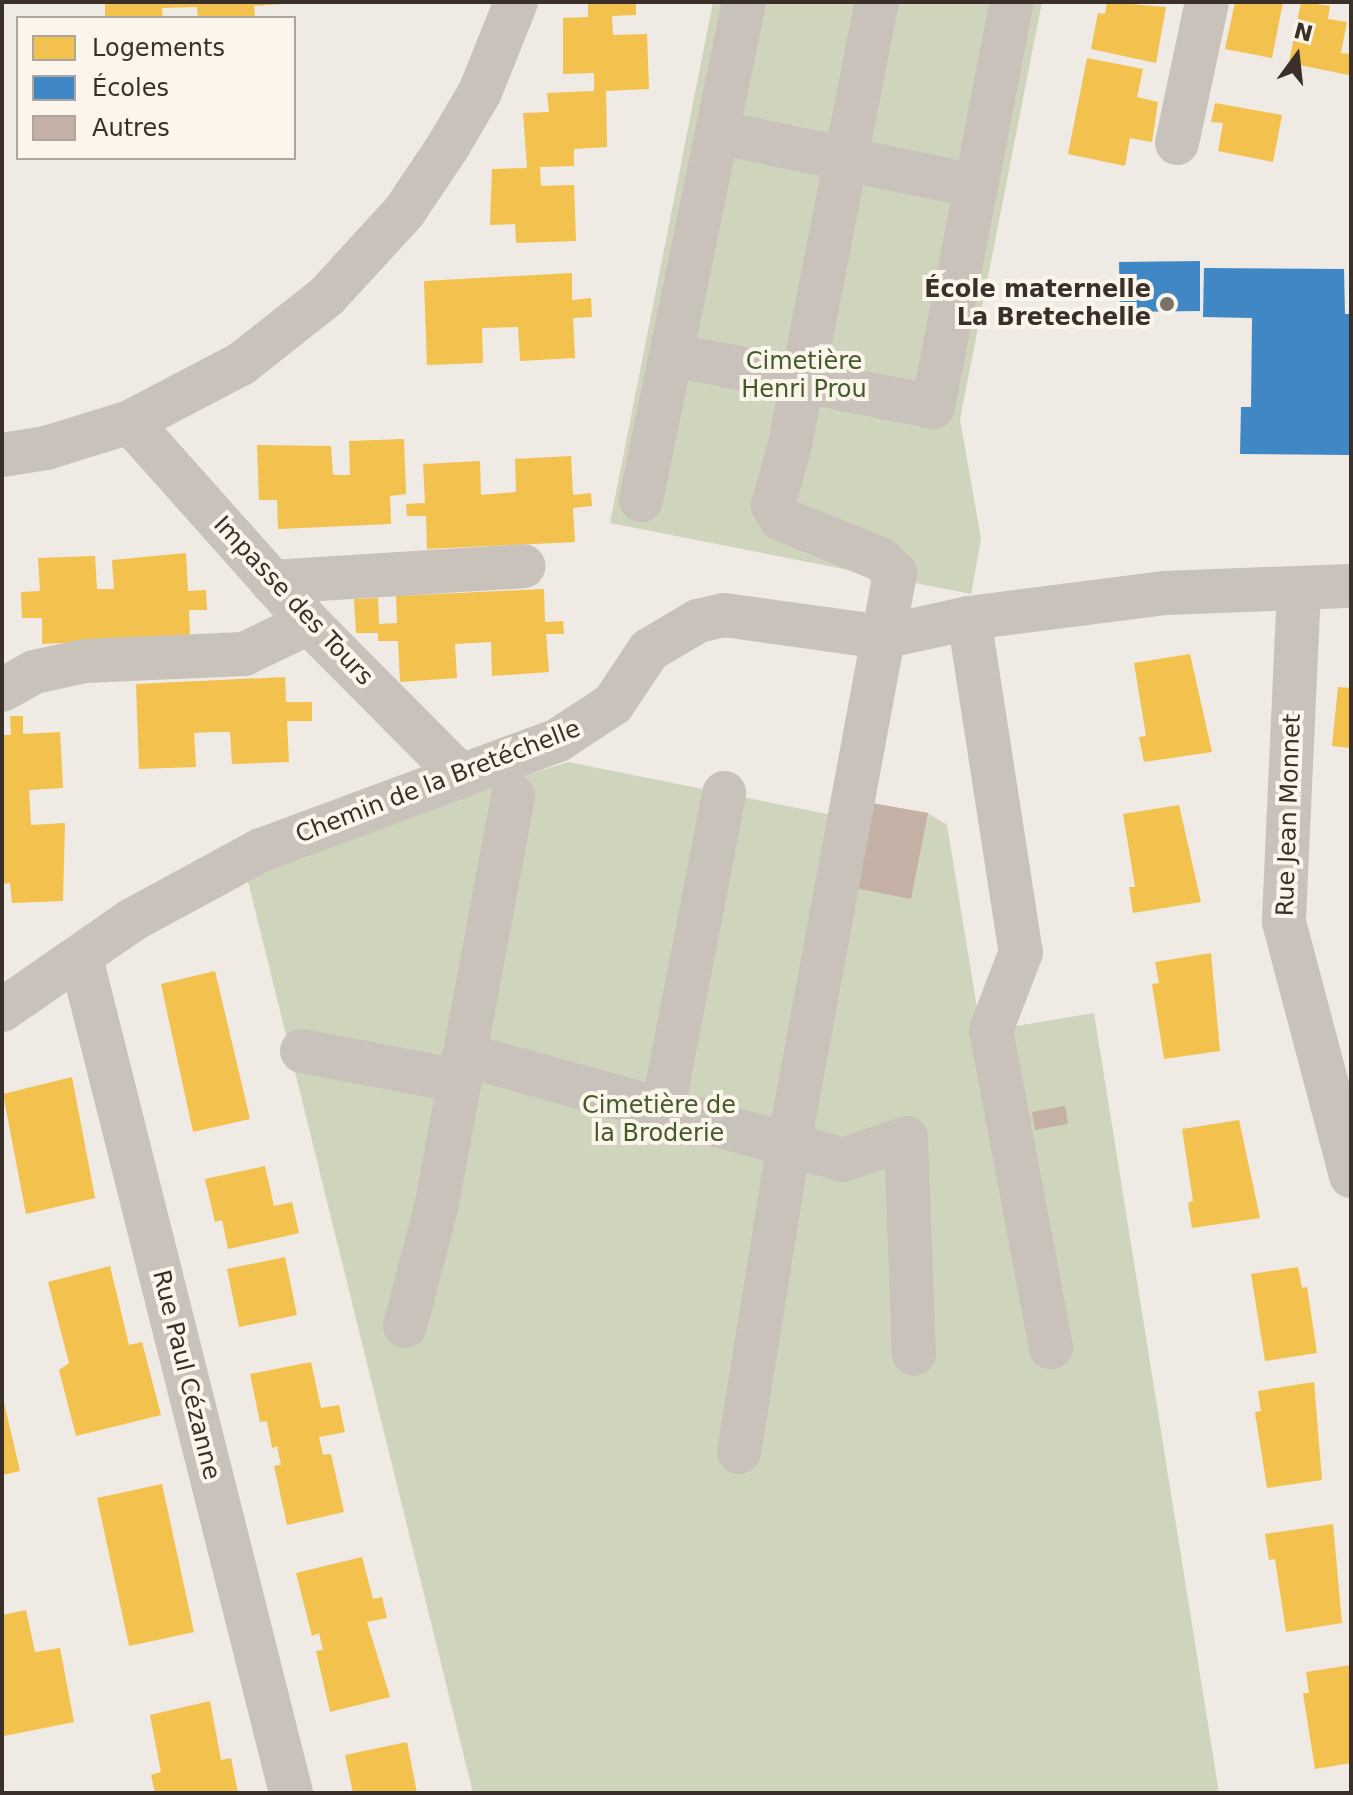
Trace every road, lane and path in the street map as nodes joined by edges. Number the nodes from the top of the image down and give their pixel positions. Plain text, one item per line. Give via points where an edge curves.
1 (516, 2) edge
2 (744, 2) edge
3 (877, 2) edge
4 (1012, 2) edge
5 (1207, 2) edge
6 (717, 132) junction
7 (1177, 143) dead end
8 (846, 159) junction
9 (976, 186) junction
10 (673, 355) junction
11 (802, 381) junction
12 (130, 422) junction
13 (2, 455) edge
14 (641, 500) dead end
15 (523, 566) dead end
16 (272, 582) junction
17 (1351, 586) edge
18 (1299, 588) junction
19 (969, 618) junction
20 (309, 623) junction
21 (883, 637) junction
22 (2, 690) edge
23 (461, 776) junction
24 (724, 793) dead end
25 (513, 796) dead end
26 (81, 958) junction
27 (2, 1010) edge
28 (302, 1051) dead end
29 (462, 1068) junction
30 (663, 1108) junction
31 (789, 1144) junction
32 (1351, 1176) edge
33 (405, 1326) dead end
34 (1051, 1347) dead end
35 (914, 1354) dead end
36 (739, 1452) dead end
37 (291, 1793) edge

1 - 12 street via 480,92 453,137 404,212 327,296 241,364
2 - 6 street
3 - 8 street
4 - 9 street
5 - 7 street
6 - 8 street
6 - 10 street
8 - 9 street
8 - 11 street
9 - 11 street via 933,407
10 - 11 street
10 - 14 street
11 - 21 street via 775,493 775,513 891,567 895,573
12 - 13 street via 46,448
12 - 16 street, Impasse des Tours
15 - 16 street
16 - 20 street, Impasse des Tours
17 - 18 street, Chemin de la Bretéchelle
18 - 19 street, Chemin de la Bretéchelle via 1165,593
18 - 32 street, Rue Jean Monnet via 1284,922
19 - 21 street, Chemin de la Bretéchelle
19 - 34 street via 1021,952 991,1030
20 - 22 street via 244,654 85,661 34,672
20 - 23 street, Impasse des Tours
21 - 23 street, Chemin de la Bretéchelle via 724,615 698,621 649,650 613,704 592,722
21 - 31 street
23 - 26 street, Chemin de la Bretéchelle via 261,850 132,920
24 - 30 street
25 - 29 street
26 - 27 street, Chemin de la Bretéchelle
26 - 37 street, Rue Paul Cézanne
28 - 29 street
29 - 30 street
29 - 33 street via 436,1208
30 - 31 street
31 - 35 street via 843,1160 906,1138
31 - 36 street

